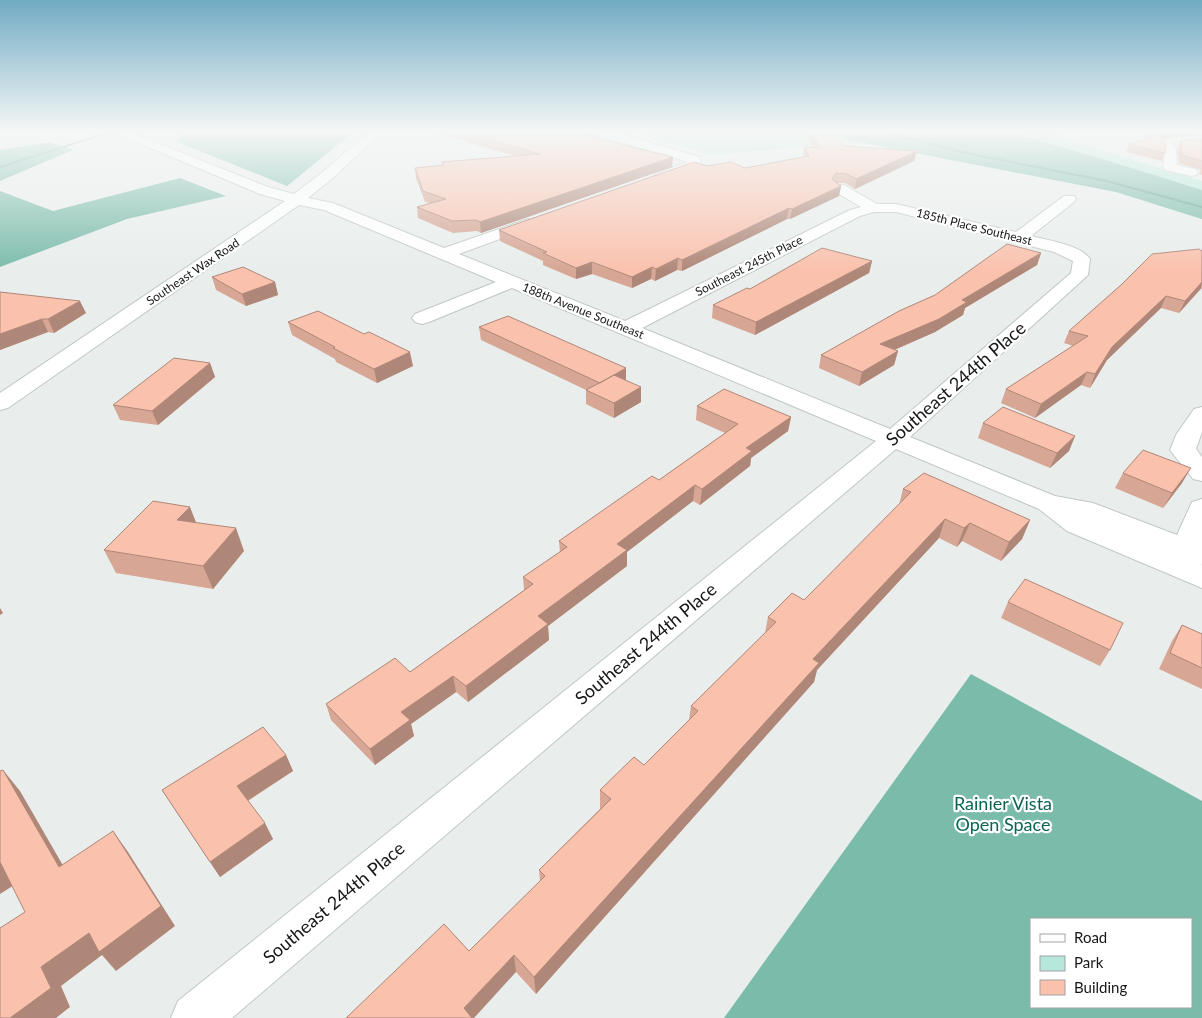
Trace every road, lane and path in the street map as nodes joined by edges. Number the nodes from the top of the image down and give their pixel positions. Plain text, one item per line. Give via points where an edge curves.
1 (231, 178) edge
2 (323, 178) edge
3 (657, 178) edge
4 (647, 181) edge
5 (839, 188) edge
6 (1069, 199) dead end
7 (297, 200) junction
8 (874, 208) junction
9 (545, 218) edge
10 (1019, 238) junction
11 (443, 254) junction
12 (1082, 259) joint
13 (511, 282) junction
14 (422, 318) dead end
15 (625, 329) junction
16 (0, 403) edge
17 (1202, 414) edge
18 (893, 439) junction
19 (1202, 473) edge
20 (1049, 503) junction
21 (1202, 508) edge
22 (1194, 552) edge
23 (1202, 577) edge
24 (195, 1018) edge

1 - 7 street, 188th Avenue Southeast
2 - 7 street, Southeast Wax Road
3 - 4 street
5 - 8 street, 185th Place Southeast
6 - 10 street
7 - 11 street, 188th Avenue Southeast via 328,206
7 - 16 street, Southeast Wax Road
8 - 10 street, 185th Place Southeast via 896,208
8 - 15 street, Southeast 245th Place via 855,212
9 - 11 street
10 - 12 street, 185th Place Southeast via 1060,248
11 - 13 street, 188th Avenue Southeast
12 - 18 street, Southeast 244th Place via 1079,275
13 - 14 street
13 - 15 street, 188th Avenue Southeast
15 - 18 street, 188th Avenue Southeast
17 - 19 street via 1188,435 1183,450
18 - 20 street, 188th Avenue Southeast
18 - 24 street, Southeast 244th Place
20 - 22 street, 188th Avenue Southeast via 1083,508
20 - 23 street, 188th Avenue Southeast via 1077,525
21 - 22 street

